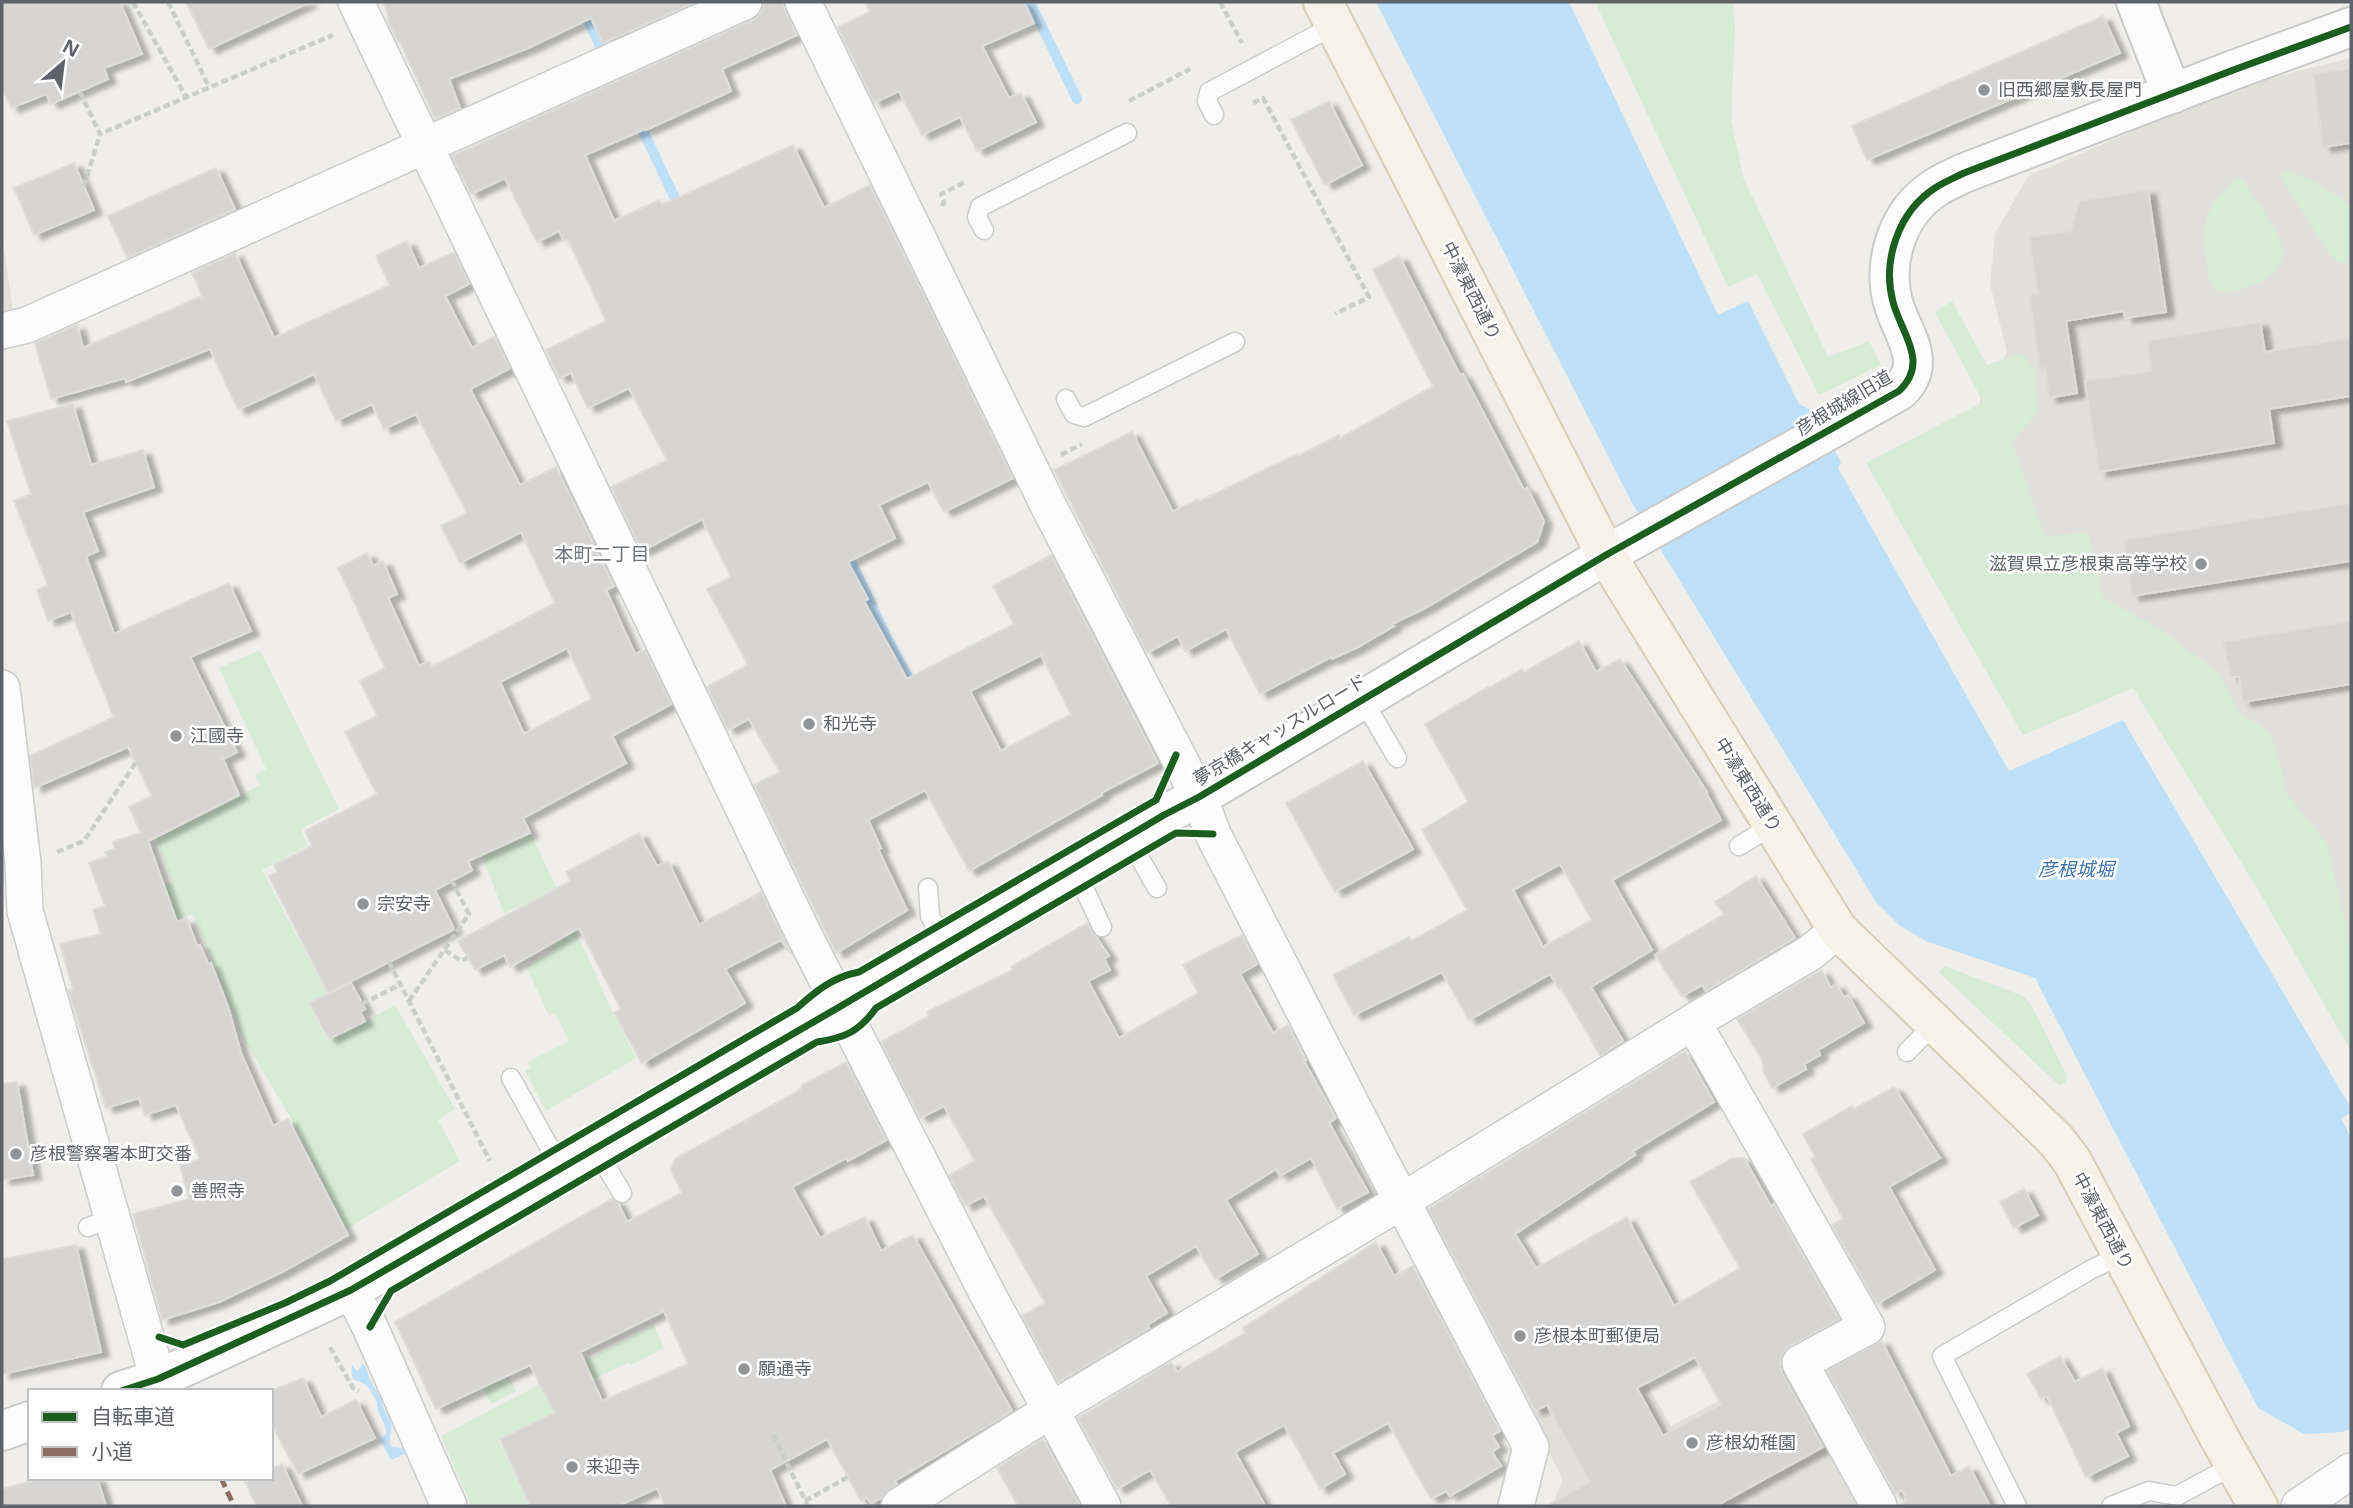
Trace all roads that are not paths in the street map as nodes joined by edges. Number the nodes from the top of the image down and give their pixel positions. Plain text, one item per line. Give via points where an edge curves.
1 (744, 2) edge
2 (803, 2) edge
3 (2136, 2) edge
4 (361, 12) edge
5 (1329, 14) edge
6 (2351, 27) edge
7 (2172, 94) junction
8 (1214, 115) dead end
9 (1127, 133) dead end
10 (425, 144) junction
11 (984, 230) dead end
12 (2, 331) edge
13 (1235, 342) dead end
14 (1066, 399) dead end
15 (1606, 555) junction
16 (2, 688) edge
17 (1363, 700) junction
18 (1397, 758) dead end
19 (1199, 797) junction
20 (1773, 825) junction
21 (1127, 836) junction
22 (1739, 846) dead end
23 (1074, 867) junction
24 (16, 874) edge
25 (1157, 887) dead end
26 (928, 888) dead end
27 (1102, 928) dead end
28 (1838, 930) junction
29 (945, 944) junction
30 (841, 1006) junction
31 (1693, 1022) junction
32 (1934, 1023) junction
33 (1907, 1052) dead end
34 (511, 1078) dead end
35 (595, 1148) junction
36 (561, 1168) junction
37 (622, 1193) dead end
38 (1402, 1201) junction
39 (2121, 1255) junction
40 (351, 1290) junction
41 (158, 1378) junction
42 (127, 1389) edge
43 (1051, 1410) junction
44 (28, 1422) edge
45 (2, 1431) edge
46 (2234, 1465) junction
47 (2351, 1471) edge
48 (449, 1506) edge
49 (899, 1506) edge
50 (1102, 1506) edge
51 (1516, 1506) edge
52 (1879, 1506) edge
53 (2017, 1506) edge
54 (2111, 1506) edge
55 (2258, 1506) edge
56 (2299, 1506) edge

1 - 10 street
2 - 19 street via 832,79 1044,510
3 - 7 street
4 - 10 street
5 - 8 lane via 1209,92 1207,101
5 - 15 main road, 中濠東西通り
6 - 7 street, 彦根城線旧道
7 - 15 street, 彦根城線旧道 via 1933,189 1900,228 1891,252 1888,276 1893,304 1914,359 1911,376 1899,391
9 - 11 lane via 980,207 977,217
10 - 12 street via 36,313 27,325
10 - 30 street via 438,184 712,755
13 - 14 lane via 1084,417 1074,414
15 - 17 street, 夢京橋キャッスルロード
15 - 20 main road, 中濠東西通り
16 - 24 street
17 - 18 lane
17 - 19 street, 夢京橋キャッスルロード
19 - 21 street, 夢京橋キャッスルロード
19 - 38 street via 1231,892 1343,1069 1383,1147
20 - 22 lane
20 - 28 main road, 中濠東西通り
21 - 23 street, 夢京橋キャッスルロード
21 - 25 lane
23 - 27 lane
23 - 29 street, 夢京橋キャッスルロード
24 - 41 street via 100,1223
26 - 29 lane via 930,916
28 - 31 street via 1810,953
28 - 32 main road, 中濠東西通り
29 - 30 street, 夢京橋キャッスルロード
30 - 35 street, 夢京橋キャッスルロード
30 - 43 street via 984,1298
31 - 38 street
31 - 52 street via 1867,1327 1800,1363
32 - 33 lane
32 - 39 main road, 中濠東西通り via 2056,1140 2072,1161
34 - 36 lane
35 - 36 street, 夢京橋キャッスルロード
35 - 37 lane
36 - 40 street, 夢京橋キャッスルロード
38 - 43 street
38 - 51 street via 1531,1447
39 - 46 main road, 中濠東西通り
39 - 53 lane via 1942,1356
40 - 41 street, 夢京橋キャッスルロード
40 - 48 street
41 - 42 street, 夢京橋キャッスルロード
43 - 49 street
43 - 50 street
44 - 45 street
46 - 54 lane via 2176,1496 2149,1491
46 - 55 main road, 中濠東西通り
47 - 56 street

